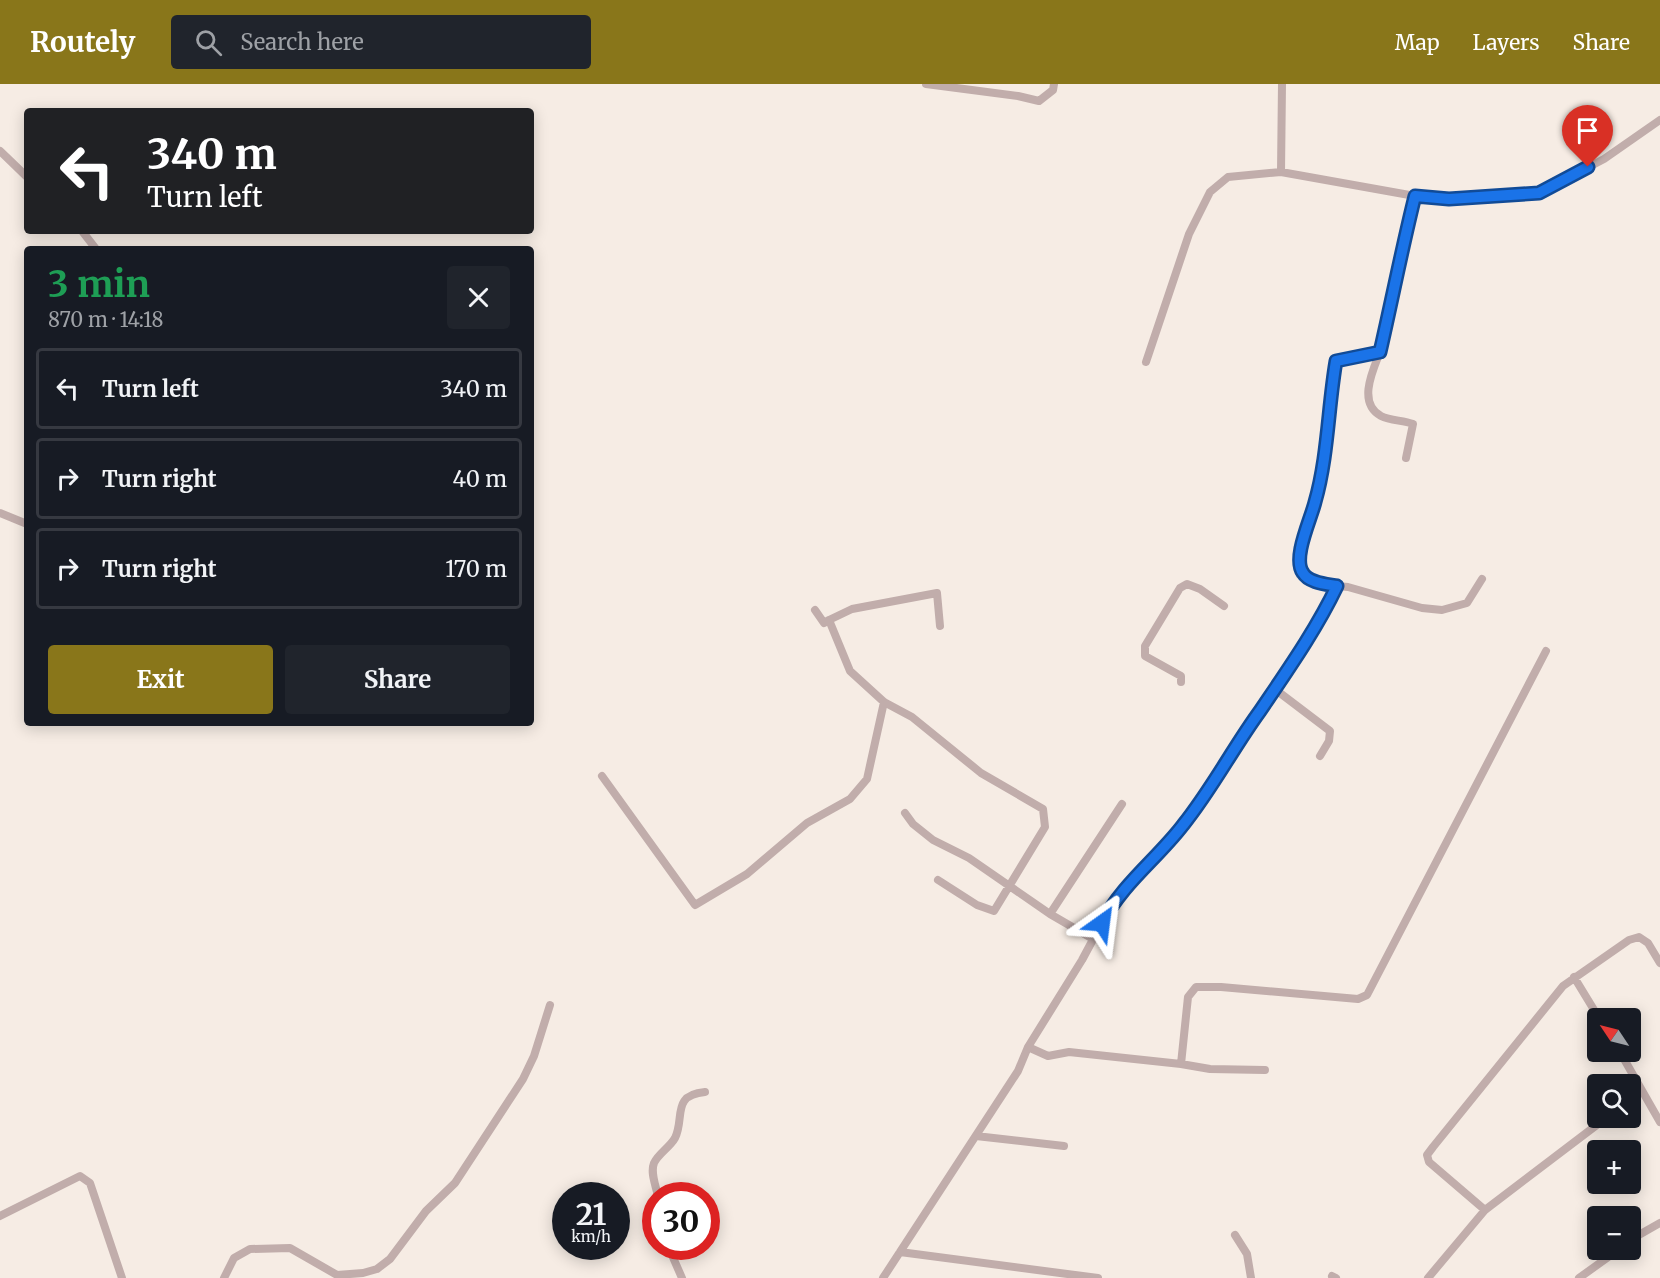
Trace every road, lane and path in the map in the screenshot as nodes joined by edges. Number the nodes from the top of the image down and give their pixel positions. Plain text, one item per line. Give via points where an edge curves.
1 (926, 84) edge
2 (1054, 84) edge
3 (1282, 84) edge
4 (1660, 120) edge
5 (0, 151) edge
6 (1281, 172) junction
7 (24, 174) edge
8 (1415, 196) junction
9 (84, 234) edge
10 (94, 246) edge
11 (1380, 352) junction
12 (1146, 362) dead end
13 (1406, 458) dead end
14 (0, 513) edge
15 (24, 523) edge
16 (1482, 579) dead end
17 (1337, 586) junction
18 (1224, 606) dead end
19 (815, 610) dead end
20 (829, 620) junction
21 (940, 626) dead end
22 (1546, 651) dead end
23 (1181, 682) dead end
24 (1276, 690) junction
25 (884, 702) junction
26 (1320, 756) dead end
27 (602, 776) dead end
28 (1122, 804) dead end
29 (905, 813) dead end
30 (938, 880) dead end
31 (1010, 888) junction
32 (1050, 914) junction
33 (1093, 939) junction
34 (1660, 963) edge
35 (1574, 977) junction
36 (550, 1005) dead end
37 (1593, 1008) edge
38 (1028, 1047) junction
39 (1181, 1064) junction
40 (1265, 1070) dead end
41 (1641, 1090) edge
42 (705, 1092) dead end
43 (1660, 1122) edge
44 (1592, 1128) edge
45 (976, 1136) junction
46 (1064, 1146) dead end
47 (655, 1182) edge
48 (1485, 1210) junction
49 (0, 1216) edge
50 (1660, 1223) edge
51 (1641, 1234) edge
52 (1235, 1235) dead end
53 (900, 1252) junction
54 (674, 1260) edge
55 (1603, 1260) edge
56 (122, 1278) edge
57 (224, 1278) edge
58 (682, 1278) edge
59 (883, 1278) edge
60 (1098, 1278) edge
61 (1251, 1278) edge
62 (1428, 1278) edge
63 (1579, 1278) edge

1 - 2 street via 1039,101 1053,90
3 - 6 street
4 - 8 street via 1604,159 1539,193 1449,199
5 - 7 street
6 - 8 street
6 - 12 street via 1228,177 1210,192 1189,234
8 - 11 street
9 - 10 street
11 - 13 street via 1367,392 1379,415 1413,424
11 - 17 street via 1336,361 1316,501 1299,565 1310,579
14 - 15 street
16 - 17 street via 1467,603 1442,610
17 - 24 street
18 - 23 street via 1187,584 1180,588 1145,646 1145,656 1181,676
19 - 20 street via 824,623
20 - 21 street via 852,609 937,593
20 - 25 street via 850,671
22 - 39 street via 1367,995 1358,999 1196,987 1188,997
24 - 26 street via 1330,731
24 - 33 street via 1210,790 1159,855 1133,877
25 - 27 street via 867,779 850,799 807,823 747,874 694,905
25 - 31 street via 912,717 981,773 1043,809 1045,827
28 - 32 street
29 - 31 street via 933,840 969,858
30 - 31 street via 977,905 994,910
31 - 32 street
32 - 33 street
33 - 38 street
34 - 35 street via 1648,943 1639,937
35 - 37 street
35 - 48 street via 1545,1007 1427,1155
36 - 57 street via 523,1079 455,1183 426,1211 390,1259 377,1269 337,1275 290,1248 250,1249 234,1258
38 - 39 street via 1048,1056 1069,1052
38 - 45 street via 1018,1071
39 - 40 street
41 - 43 street
42 - 47 street via 682,1103 675,1137 654,1163
44 - 48 street
45 - 46 street
45 - 53 street
48 - 62 street
49 - 56 street via 80,1176 90,1183
50 - 51 street
52 - 61 street via 1247,1254
53 - 59 street
53 - 60 street
54 - 58 street
55 - 63 street

